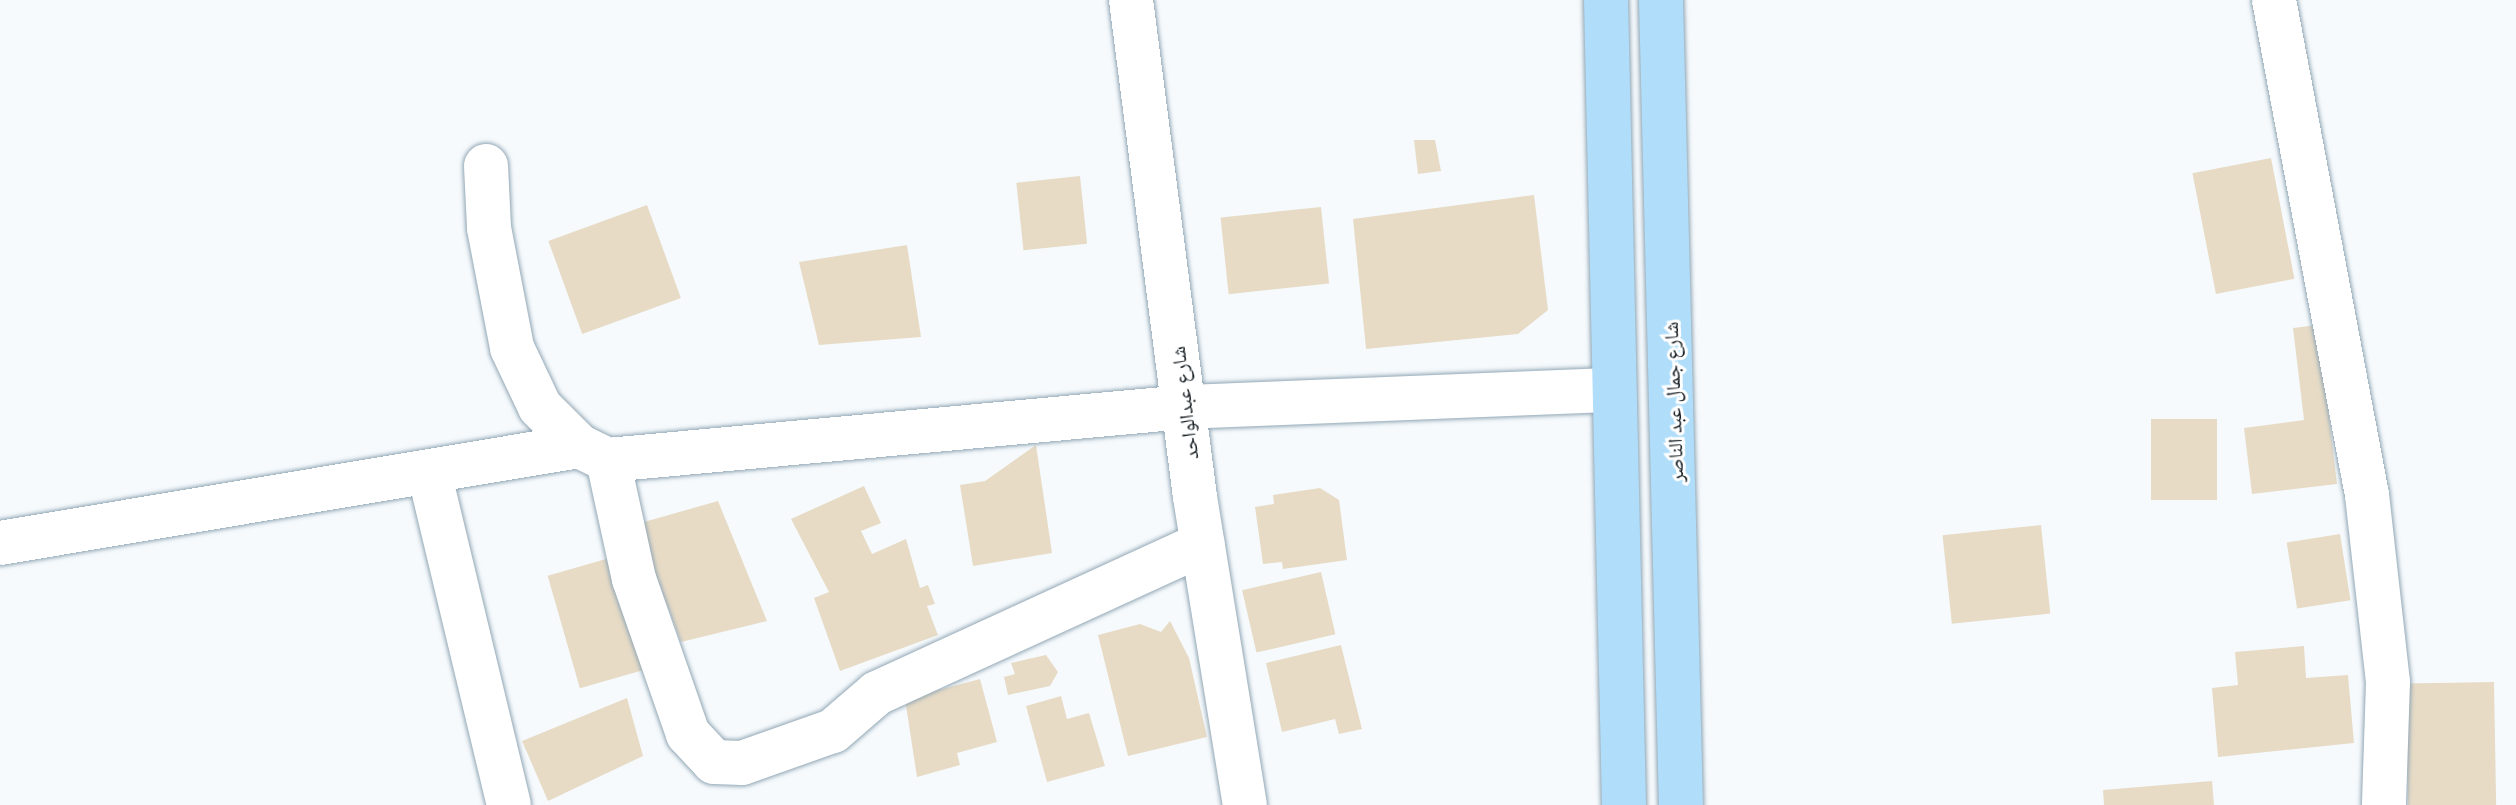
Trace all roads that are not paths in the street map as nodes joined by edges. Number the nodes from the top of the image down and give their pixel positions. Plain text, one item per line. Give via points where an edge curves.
1 (1131, 0) edge
2 (1606, 0) edge
3 (1661, 0) edge
4 (2274, 0) edge
5 (486, 166) dead end
6 (1612, 390) junction
7 (1185, 407) junction
8 (593, 453) junction
9 (429, 472) junction
10 (0, 543) edge
11 (1203, 544) junction
12 (509, 805) edge
13 (1245, 805) edge
14 (1624, 805) edge
15 (1681, 805) edge
16 (2384, 805) edge

1 - 7 street, شارع عبدالواحد
2 - 6 main road
3 - 15 main road, شارع جمال عبد الناصر
4 - 16 street via 2367,495 2388,682
5 - 8 street via 489,228 512,348 540,407
6 - 7 street
6 - 14 main road
7 - 8 street
7 - 11 street, شارع عبدالواحد
8 - 9 street
8 - 11 street via 684,720 699,751 714,762 742,763 833,731 877,693
9 - 10 street
9 - 12 street
11 - 13 street, شارع عبدالواحد

